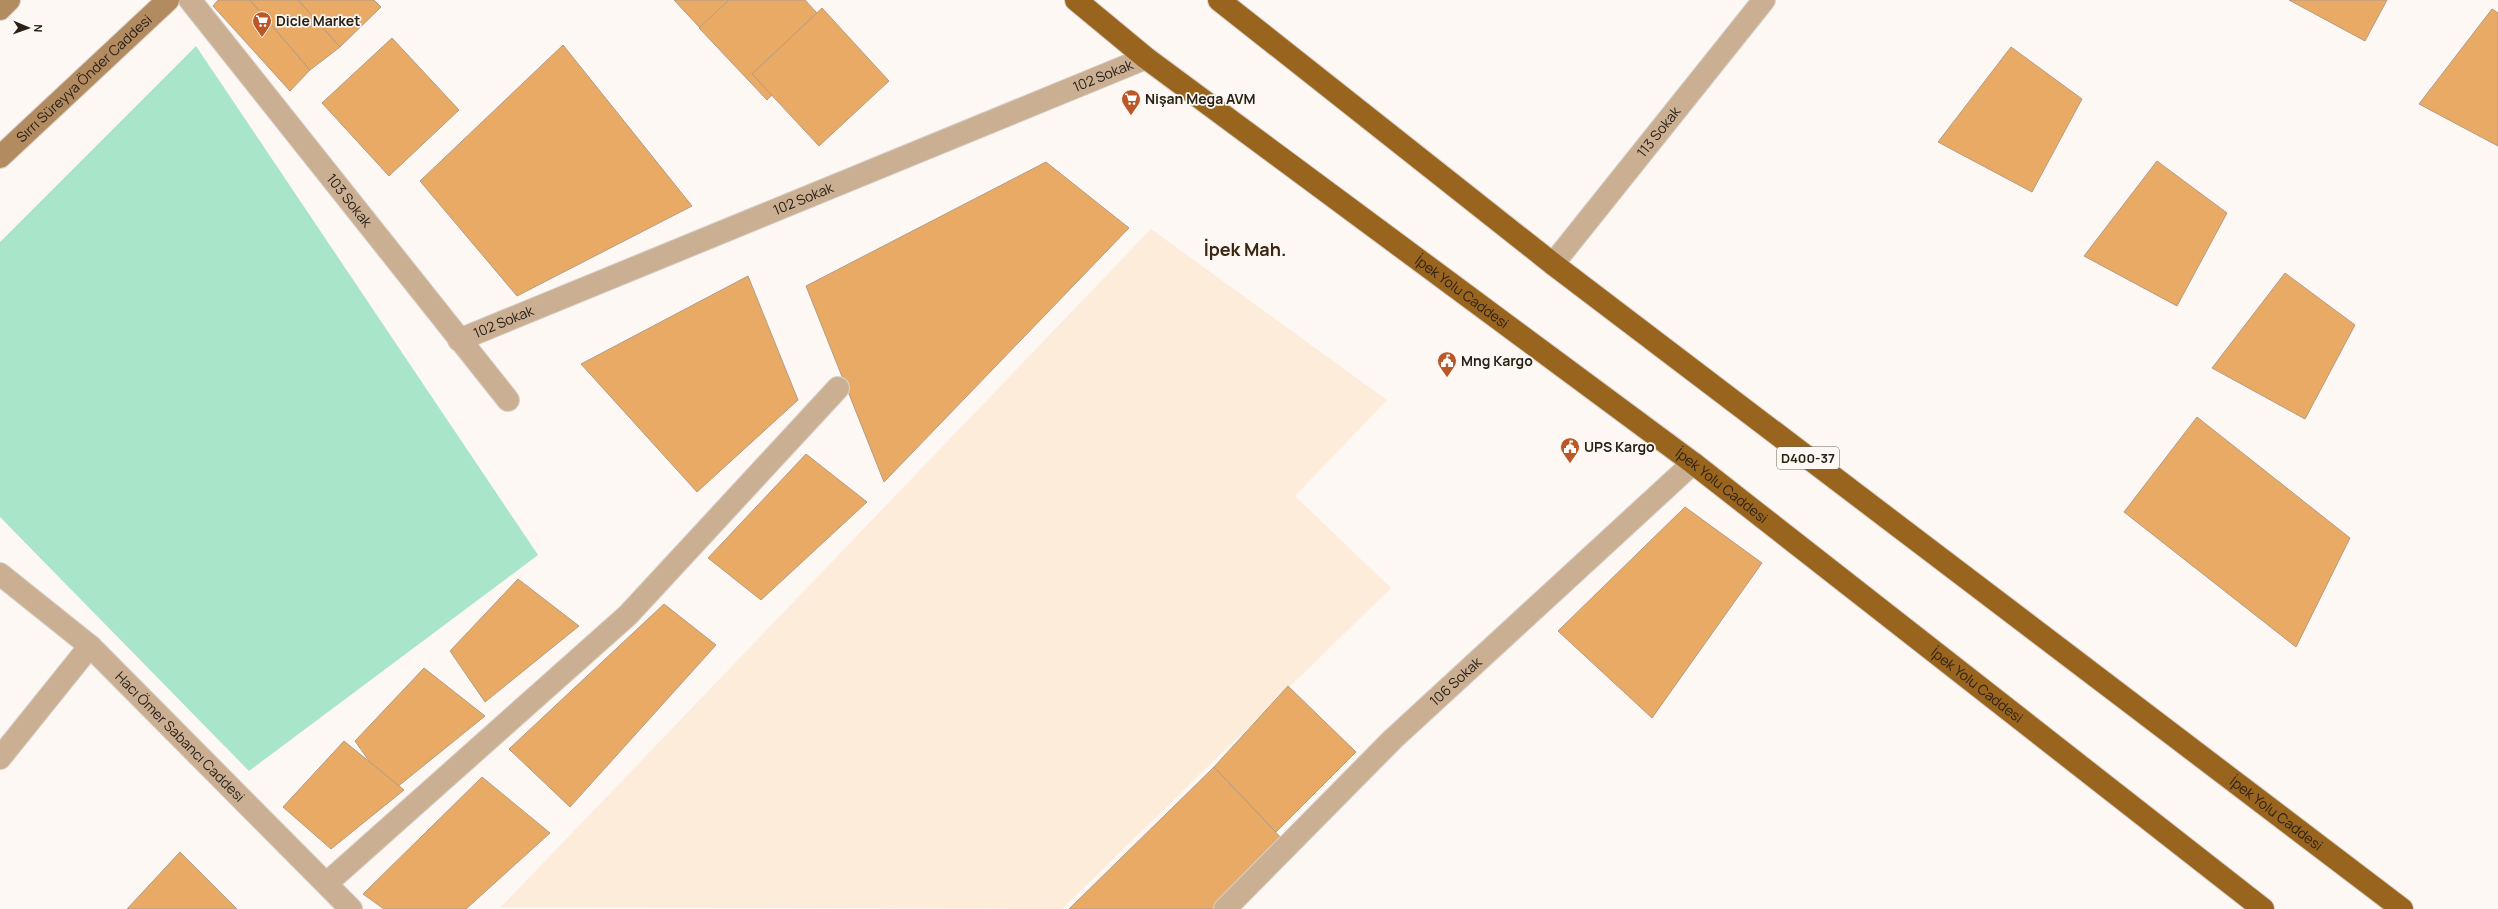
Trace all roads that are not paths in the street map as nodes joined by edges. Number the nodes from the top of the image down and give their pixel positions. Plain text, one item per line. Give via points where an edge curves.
1 (9, 0) edge
2 (168, 0) edge
3 (190, 0) edge
4 (1076, 0) edge
5 (1219, 0) edge
6 (1764, 0) edge
7 (0, 9) edge
8 (1146, 58) junction
9 (0, 157) edge
10 (1553, 264) junction
11 (459, 340) junction
12 (838, 388) dead end
13 (508, 400) dead end
14 (1693, 463) junction
15 (0, 574) edge
16 (90, 646) junction
17 (0, 758) edge
18 (327, 883) junction
19 (351, 909) edge
20 (1226, 909) edge
21 (2263, 909) edge
22 (2402, 909) edge

1 - 7 main road
2 - 9 main road, Sırrı Süreyya Önder Caddesi
3 - 11 street, 103 Sokak
4 - 8 highway, İpek Yolu Caddesi
5 - 10 highway, İpek Yolu Caddesi / D400-37
6 - 10 street, 113 Sokak
8 - 11 street, 102 Sokak
8 - 14 highway, İpek Yolu Caddesi
10 - 22 highway, İpek Yolu Caddesi / D400-37
11 - 13 street, 103 Sokak
12 - 18 street via 628,615
14 - 20 street, 106 Sokak via 1393,740
14 - 21 highway, İpek Yolu Caddesi
15 - 16 street, Hacı Ömer Sabancı Caddesi
16 - 17 street
16 - 18 street, Hacı Ömer Sabancı Caddesi
18 - 19 street, Hacı Ömer Sabancı Caddesi

